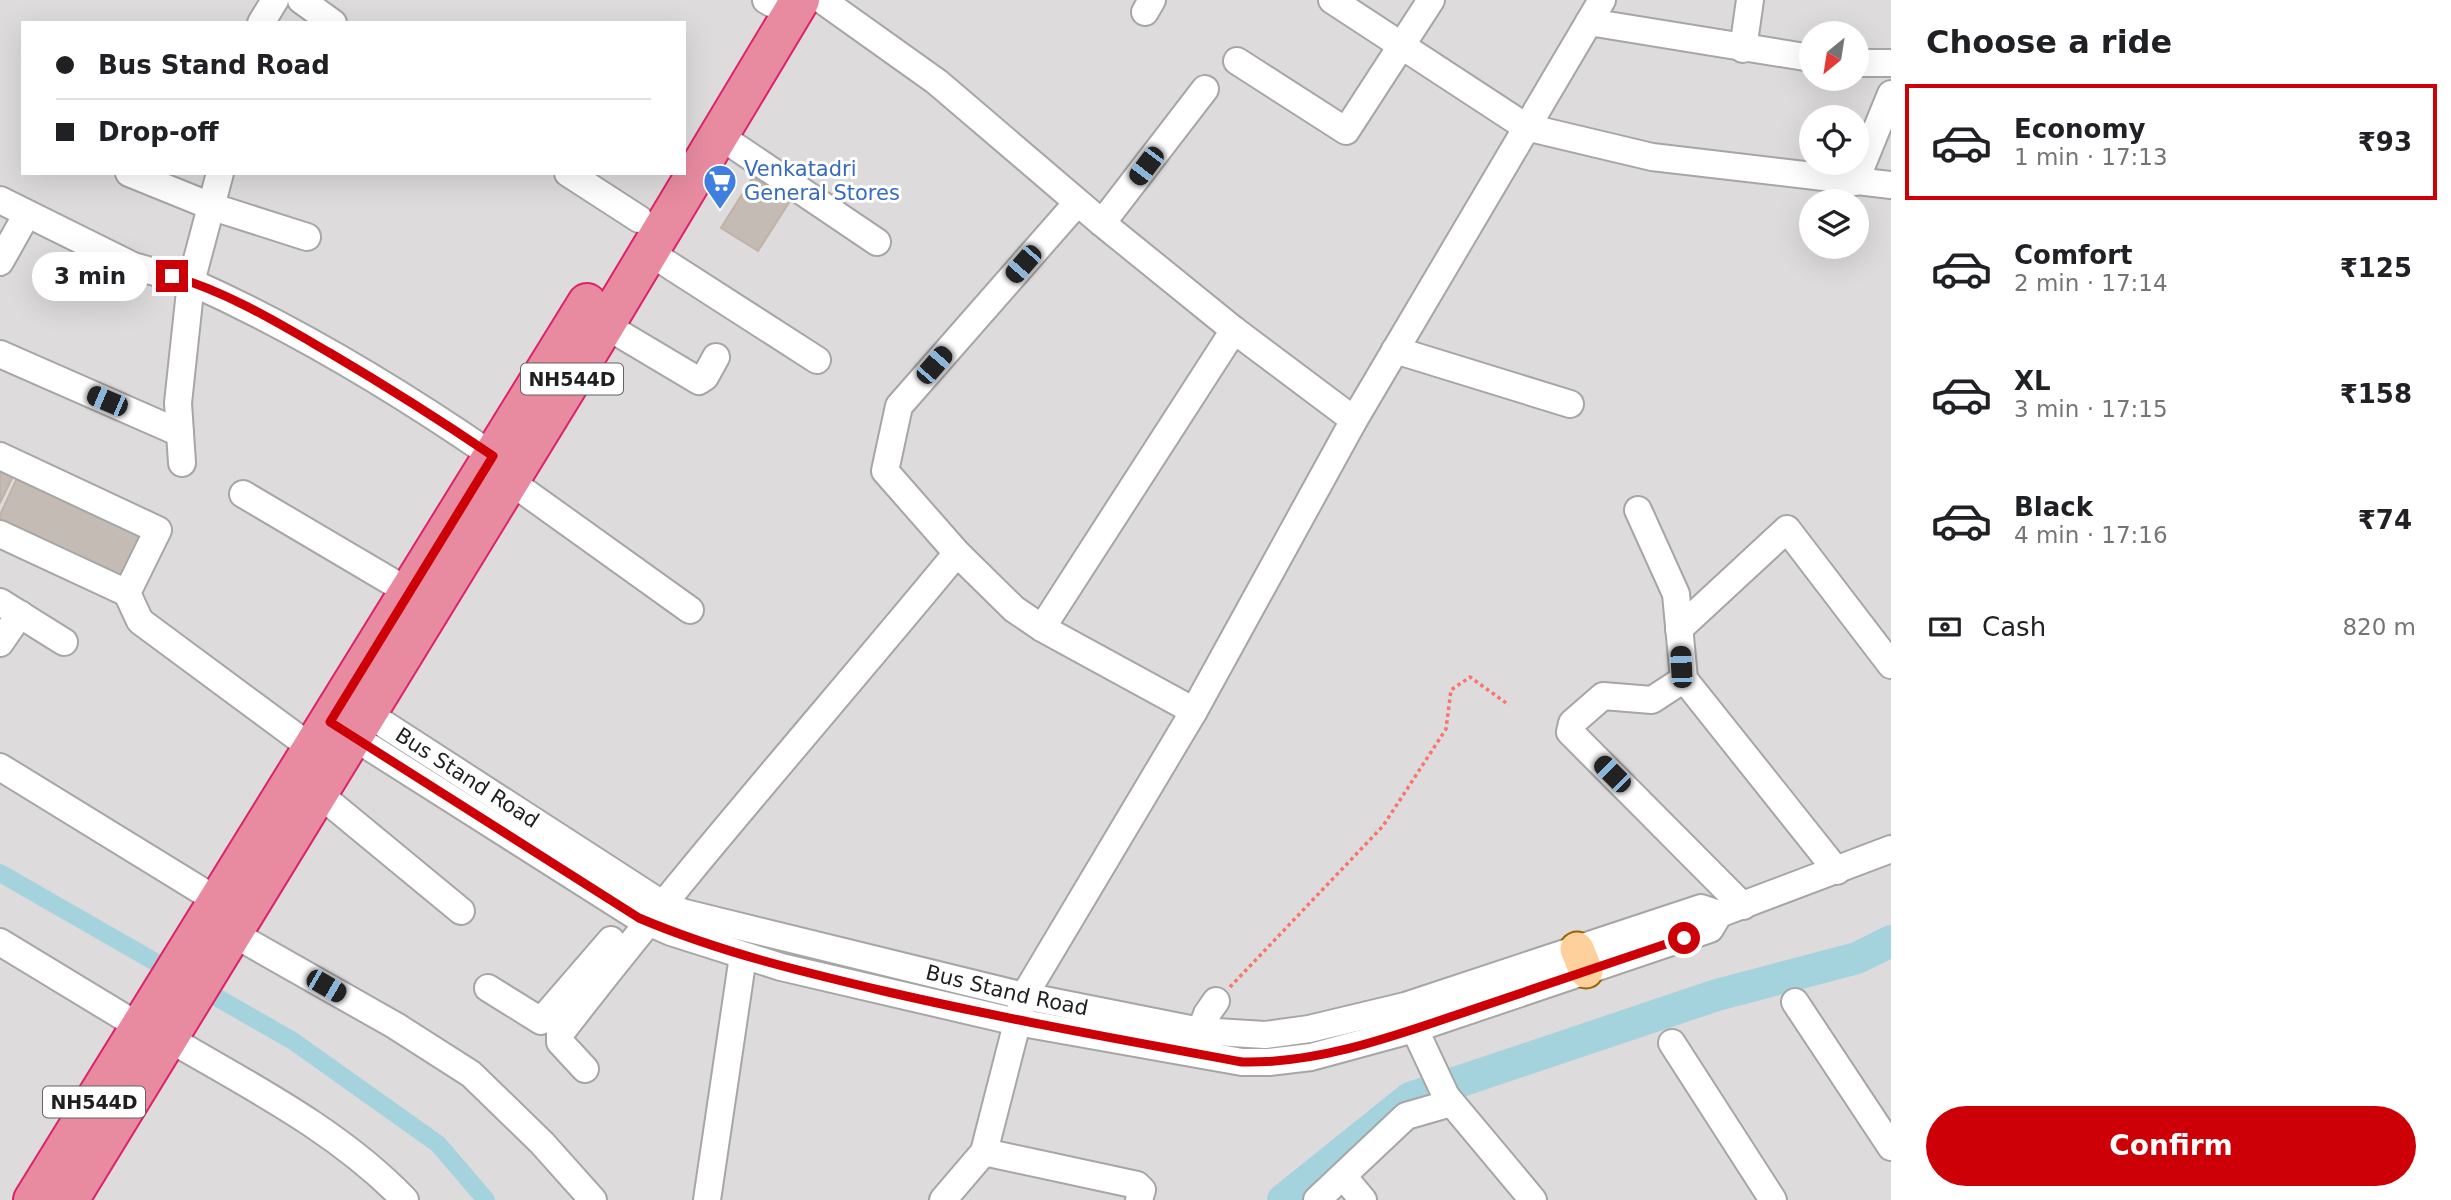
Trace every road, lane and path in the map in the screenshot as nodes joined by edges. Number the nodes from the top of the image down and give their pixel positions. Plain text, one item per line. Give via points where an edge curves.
1 (275, 0) edge
2 (301, 0) edge
3 (822, 0) edge
4 (1332, 0) edge
5 (1430, 0) edge
6 (1750, 0) edge
7 (778, 1) edge
8 (1596, 11) edge
9 (262, 21) edge
10 (330, 21) edge
11 (1402, 47) junction
12 (1743, 49) junction
13 (1799, 56) edge
14 (1237, 61) dead end
15 (1869, 63) edge
16 (1891, 63) edge
17 (1205, 89) dead end
18 (1891, 94) edge
19 (1526, 127) junction
20 (701, 139) edge
21 (686, 164) edge
22 (135, 175) edge
23 (220, 175) edge
24 (570, 175) edge
25 (666, 175) edge
26 (680, 175) edge
27 (1854, 182) junction
28 (1891, 185) edge
29 (0, 200) edge
30 (1077, 203) junction
31 (213, 207) junction
32 (27, 214) junction
33 (1102, 223) junction
34 (644, 235) junction
35 (307, 237) dead end
36 (877, 242) dead end
37 (0, 262) edge
38 (191, 282) junction
39 (606, 325) junction
40 (1234, 330) junction
41 (0, 334) edge
42 (1395, 350) junction
43 (6, 357) edge
44 (716, 357) dead end
45 (817, 360) dead end
46 (1570, 404) dead end
47 (1354, 420) junction
48 (180, 433) junction
49 (0, 456) edge
50 (182, 463) dead end
51 (501, 469) junction
52 (243, 494) dead end
53 (1638, 510) dead end
54 (0, 534) edge
55 (957, 552) junction
56 (409, 592) junction
57 (127, 593) junction
58 (10, 608) edge
59 (690, 610) dead end
60 (1042, 628) junction
61 (1679, 629) junction
62 (64, 642) dead end
63 (0, 643) edge
64 (1891, 665) edge
65 (1684, 679) junction
66 (1509, 705) dead end
67 (1194, 710) junction
68 (341, 724) junction
69 (0, 767) edge
70 (318, 793) junction
71 (1891, 849) edge
72 (1837, 871) junction
73 (1731, 910) junction
74 (461, 911) dead end
75 (647, 914) junction
76 (216, 933) junction
77 (0, 942) edge
78 (743, 956) junction
79 (488, 988) dead end
80 (1024, 996) junction
81 (1216, 1002) joint
82 (1795, 1002) dead end
83 (1409, 1017) junction
84 (1017, 1022) junction
85 (160, 1023) junction
86 (1196, 1042) junction
87 (1672, 1044) dead end
88 (585, 1069) dead end
89 (1444, 1092) junction
90 (1891, 1147) edge
91 (984, 1153) junction
92 (1343, 1176) junction
93 (33, 1200) edge
94 (69, 1200) edge
95 (405, 1200) edge
96 (593, 1200) edge
97 (706, 1200) edge
98 (943, 1200) edge
99 (1139, 1200) edge
100 (1317, 1200) edge
101 (1363, 1200) edge
102 (1533, 1200) edge
103 (1773, 1200) edge

1 - 9 street
2 - 10 street
3 - 30 street via 937,82
4 - 11 street
5 - 11 street
6 - 12 street
7 - 20 highway, NH544D
8 - 12 street
8 - 19 street
11 - 14 street via 1346,131
11 - 19 street
12 - 13 street
15 - 16 street
17 - 33 street
18 - 27 street
19 - 27 street via 1652,157
19 - 42 street
20 - 21 highway, NH544D
20 - 36 street
22 - 31 street
23 - 31 street
24 - 34 street
25 - 34 highway, NH544D
26 - 34 highway, NH544D
27 - 28 street
29 - 32 street
30 - 33 street
30 - 55 street via 899,406 885,471
31 - 35 street
31 - 38 street
32 - 37 street
32 - 38 street via 133,266
33 - 40 street
34 - 39 highway, NH544D
34 - 45 street
34 - 51 highway, NH544D
38 - 48 street via 178,403
38 - 51 street via 281,324 427,411
39 - 44 street via 699,381
39 - 51 highway, NH544D
40 - 47 street
40 - 60 street
41 - 43 street via 8,339
42 - 46 street
42 - 47 street
43 - 48 street
47 - 67 street
48 - 50 street
49 - 57 street via 156,528
51 - 56 highway, NH544D
51 - 59 street
51 - 68 highway, NH544D
52 - 56 street
53 - 61 street via 1676,594
54 - 57 street
55 - 60 street via 1014,609
55 - 75 street via 824,714
56 - 68 highway, NH544D
57 - 68 street, Bus Stand Road via 140,621
58 - 62 street
58 - 63 street
60 - 67 street
61 - 64 street via 1787,529
61 - 65 street
65 - 72 street
65 - 73 street via 1652,700 1603,696 1572,723 1570,732
66 - 81 path via 1470,677 1451,690 1446,729 1384,826
67 - 80 street
68 - 70 highway, NH544D
68 - 75 street, Bus Stand Road
68 - 76 highway, NH544D
69 - 76 street
70 - 74 street
70 - 76 highway, NH544D
71 - 72 street, Bus Stand Road
72 - 73 street, Bus Stand Road
73 - 83 street, Bus Stand Road via 1710,929 1581,960
75 - 78 street, Bus Stand Road
75 - 79 street via 541,1021
75 - 80 street, Bus Stand Road via 704,919
75 - 88 street via 560,1034 560,1042
76 - 85 highway, NH544D
76 - 96 street via 396,1026 471,1074
77 - 85 street
78 - 84 street, Bus Stand Road
78 - 97 street
80 - 84 street
80 - 86 street, Bus Stand Road
81 - 86 street
82 - 90 street
83 - 86 street, Bus Stand Road via 1293,1061 1242,1062
83 - 89 street
84 - 86 street, Bus Stand Road
84 - 91 street
85 - 93 highway, NH544D
85 - 94 highway, NH544D
85 - 95 street via 299,1115 385,1179
87 - 103 street
89 - 92 street via 1406,1116
89 - 102 street
91 - 98 street
91 - 99 street via 1136,1185 1142,1190
92 - 100 street
92 - 101 street

